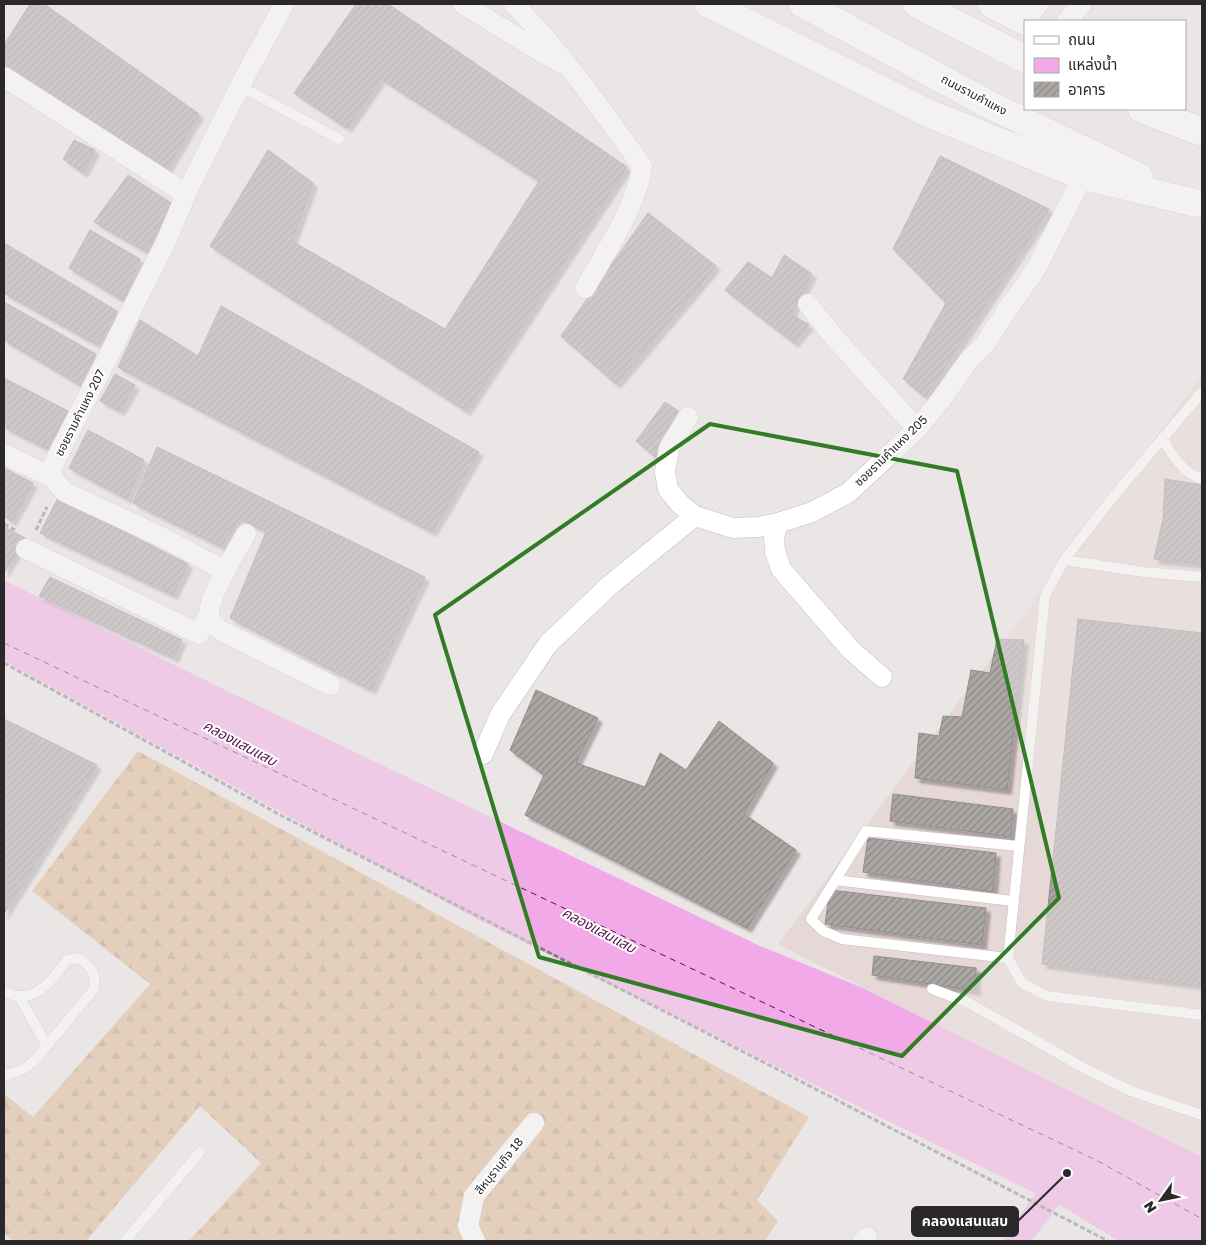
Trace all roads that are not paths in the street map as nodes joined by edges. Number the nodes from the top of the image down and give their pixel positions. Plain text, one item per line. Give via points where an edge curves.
1 (284, 4) edge
2 (464, 4) edge
3 (514, 4) edge
4 (709, 4) edge
5 (803, 4) edge
6 (917, 4) edge
7 (992, 4) edge
8 (1082, 4) edge
9 (1029, 15) edge
10 (1068, 20) edge
11 (1024, 59) edge
12 (570, 68) junction
13 (4, 77) edge
14 (240, 86) junction
15 (1145, 110) edge
16 (1162, 110) edge
17 (1195, 130) edge
18 (339, 139) dead end
19 (1083, 176) junction
20 (186, 194) junction
21 (1199, 204) edge
22 (585, 288) dead end
23 (808, 304) dead end
24 (1202, 392) edge
25 (688, 417) dead end
26 (918, 429) junction
27 (1163, 439) junction
28 (4, 454) edge
29 (1202, 479) edge
30 (56, 482) junction
31 (695, 516) junction
32 (778, 523) junction
33 (246, 534) dead end
34 (26, 549) road end
35 (1064, 560) junction
36 (224, 571) junction
37 (1202, 577) edge
38 (209, 614) junction
39 (882, 677) dead end
40 (330, 685) dead end
41 (483, 754) dead end
42 (1018, 846) junction
43 (835, 880) junction
44 (1013, 901) junction
45 (1008, 958) junction
46 (932, 989) dead end
47 (4, 992) edge
48 (19, 996) junction
49 (1202, 1015) edge
50 (48, 1046) junction
51 (4, 1073) edge
52 (1202, 1114) edge
53 (534, 1123) dead end
54 (200, 1152) dead end
55 (126, 1241) edge
56 (475, 1241) edge

1 - 14 street, ซอยรามคำแหง 207
2 - 12 street
3 - 12 street
4 - 19 main road via 930,114
5 - 21 main road, ถนนรามคำแหง via 988,104
6 - 11 main road
7 - 9 main road
8 - 10 street
12 - 22 street via 642,166 634,199
13 - 20 street
14 - 18 lane
14 - 20 street, ซอยรามคำแหง 207
15 - 17 main road
16 - 17 main road
19 - 21 main road
19 - 26 street, ซอยรามคำแหง 205 via 1036,270 985,344 969,360
20 - 30 street, ซอยรามคำแหง 207 via 166,242 51,470
23 - 26 street
24 - 27 lane
25 - 31 street, ซอยรามคำแหง 205 via 669,448 665,472 668,489
26 - 32 street, ซอยรามคำแหง 205 via 848,493 812,512
27 - 29 lane via 1183,467
27 - 35 lane
28 - 30 street
30 - 36 street via 65,492
31 - 32 street, ซอยรามคำแหง 205 via 733,528
31 - 41 street via 610,585 548,644 500,715
32 - 39 street via 774,537 781,569 851,650
33 - 36 street
34 - 38 street via 198,634
35 - 37 lane
35 - 42 lane via 1045,596
36 - 38 street
38 - 40 street via 220,630
42 - 43 lane via 866,831
42 - 44 lane
43 - 44 lane
43 - 45 lane via 811,919 823,931 842,939
44 - 45 lane
45 - 49 lane via 1022,983 1047,996
46 - 52 lane via 970,1003 1131,1091
47 - 48 lane
48 - 50 lane
48 - 50 lane via 34,995 67,960 78,958 91,967 95,975 94,989
50 - 51 lane via 24,1069
53 - 56 street, สีหบุรานุกิจ 18 via 474,1196 468,1226
54 - 55 lane

